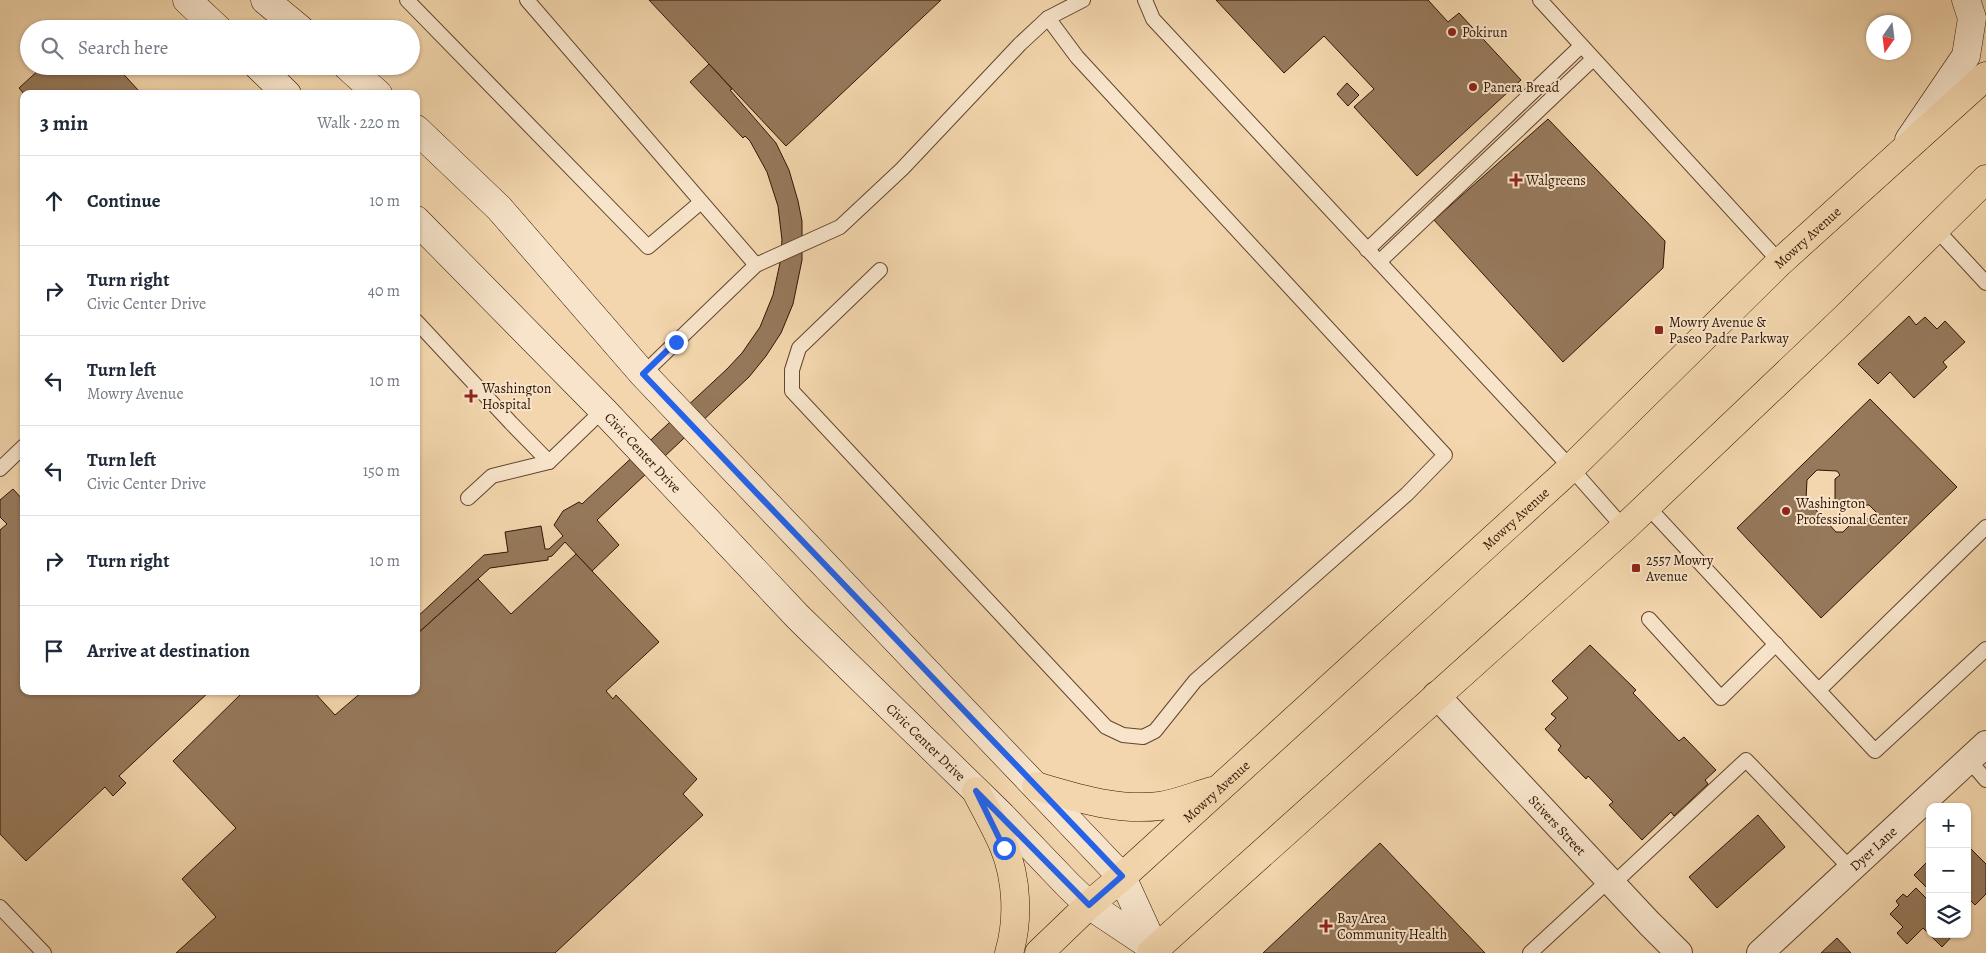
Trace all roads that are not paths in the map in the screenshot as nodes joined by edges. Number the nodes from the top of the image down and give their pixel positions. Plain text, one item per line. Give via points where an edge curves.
1 (187, 0) edge
2 (265, 0) edge
3 (407, 0) edge
4 (527, 0) edge
5 (1083, 0) edge
6 (1145, 0) edge
7 (1540, 0) edge
8 (1966, 0) edge
9 (1048, 18) junction
10 (208, 20) edge
11 (289, 20) edge
12 (1581, 46) junction
13 (1593, 59) junction
14 (267, 75) edge
15 (357, 75) edge
16 (1986, 76) edge
17 (283, 90) edge
18 (374, 90) edge
19 (420, 133) edge
20 (1898, 155) junction
21 (1986, 180) edge
22 (701, 202) junction
23 (420, 224) edge
24 (1936, 229) junction
25 (1367, 250) junction
26 (1379, 262) junction
27 (1780, 262) junction
28 (756, 265) junction
29 (880, 270) dead end
30 (1986, 283) edge
31 (420, 325) edge
32 (643, 374) junction
33 (603, 410) junction
34 (20, 450) edge
35 (549, 462) junction
36 (1571, 468) junction
37 (0, 469) edge
38 (468, 498) dead end
39 (1647, 506) junction
40 (1986, 527) edge
41 (1624, 528) junction
42 (1649, 620) dead end
43 (1776, 644) junction
44 (1986, 649) edge
45 (1819, 690) junction
46 (1436, 695) junction
47 (1978, 752) edge
48 (1986, 780) edge
49 (1036, 786) junction
50 (1218, 789) junction
51 (976, 791) junction
52 (1851, 869) junction
53 (1122, 876) junction
54 (1611, 882) junction
55 (1089, 905) junction
56 (0, 907) edge
57 (1671, 950) edge
58 (1155, 952) edge
59 (44, 953) edge
60 (1009, 953) edge
61 (1039, 953) edge
62 (1530, 953) edge
63 (1760, 953) edge

1 - 10 main road
2 - 11 main road
3 - 22 lane via 648,247
4 - 22 lane
5 - 9 lane
6 - 25 lane via 1153,19
7 - 12 lane
8 - 20 main road via 1972,18 1966,56
9 - 28 lane via 902,169 840,227
9 - 29 lane via 1077,57 1445,455 1407,494 1195,681 1155,731 1143,737 1123,735 1106,727 792,391 792,370 799,348
12 - 13 lane
12 - 25 lane
13 - 26 lane
13 - 27 lane
14 - 17 main road
15 - 18 main road
16 - 20 main road, Mowry Avenue
19 - 32 main road via 499,208
20 - 27 main road, Mowry Avenue
21 - 24 main road
22 - 28 lane
23 - 33 main road, Civic Center Drive
24 - 30 lane
24 - 39 main road
25 - 26 lane
26 - 36 lane
27 - 36 main road, Mowry Avenue
28 - 32 lane
31 - 35 lane
32 - 49 main road
33 - 35 lane
33 - 51 main road, Civic Center Drive via 798,617
34 - 37 lane
35 - 38 lane via 492,476
36 - 41 lane
36 - 50 main road, Mowry Avenue
39 - 41 main road
39 - 43 lane
40 - 45 lane
41 - 46 main road
42 - 43 lane via 1721,698
43 - 45 lane
44 - 45 lane via 1875,750
46 - 54 street, Stivers Street
46 - 58 main road
47 - 48 lane
47 - 52 street, Dyer Lane
49 - 50 main road via 1124,808 1162,805
49 - 53 main road
50 - 53 main road, Mowry Avenue
51 - 55 main road, Civic Center Drive
51 - 60 main road via 1004,848 1012,880 1015,918
52 - 54 lane via 1746,760
52 - 63 street, Dyer Lane
53 - 55 main road, Mowry Avenue
53 - 58 main road
54 - 57 street, Stivers Street
54 - 62 lane
55 - 58 main road, Civic Center Drive
55 - 61 main road, Mowry Avenue
56 - 59 lane

